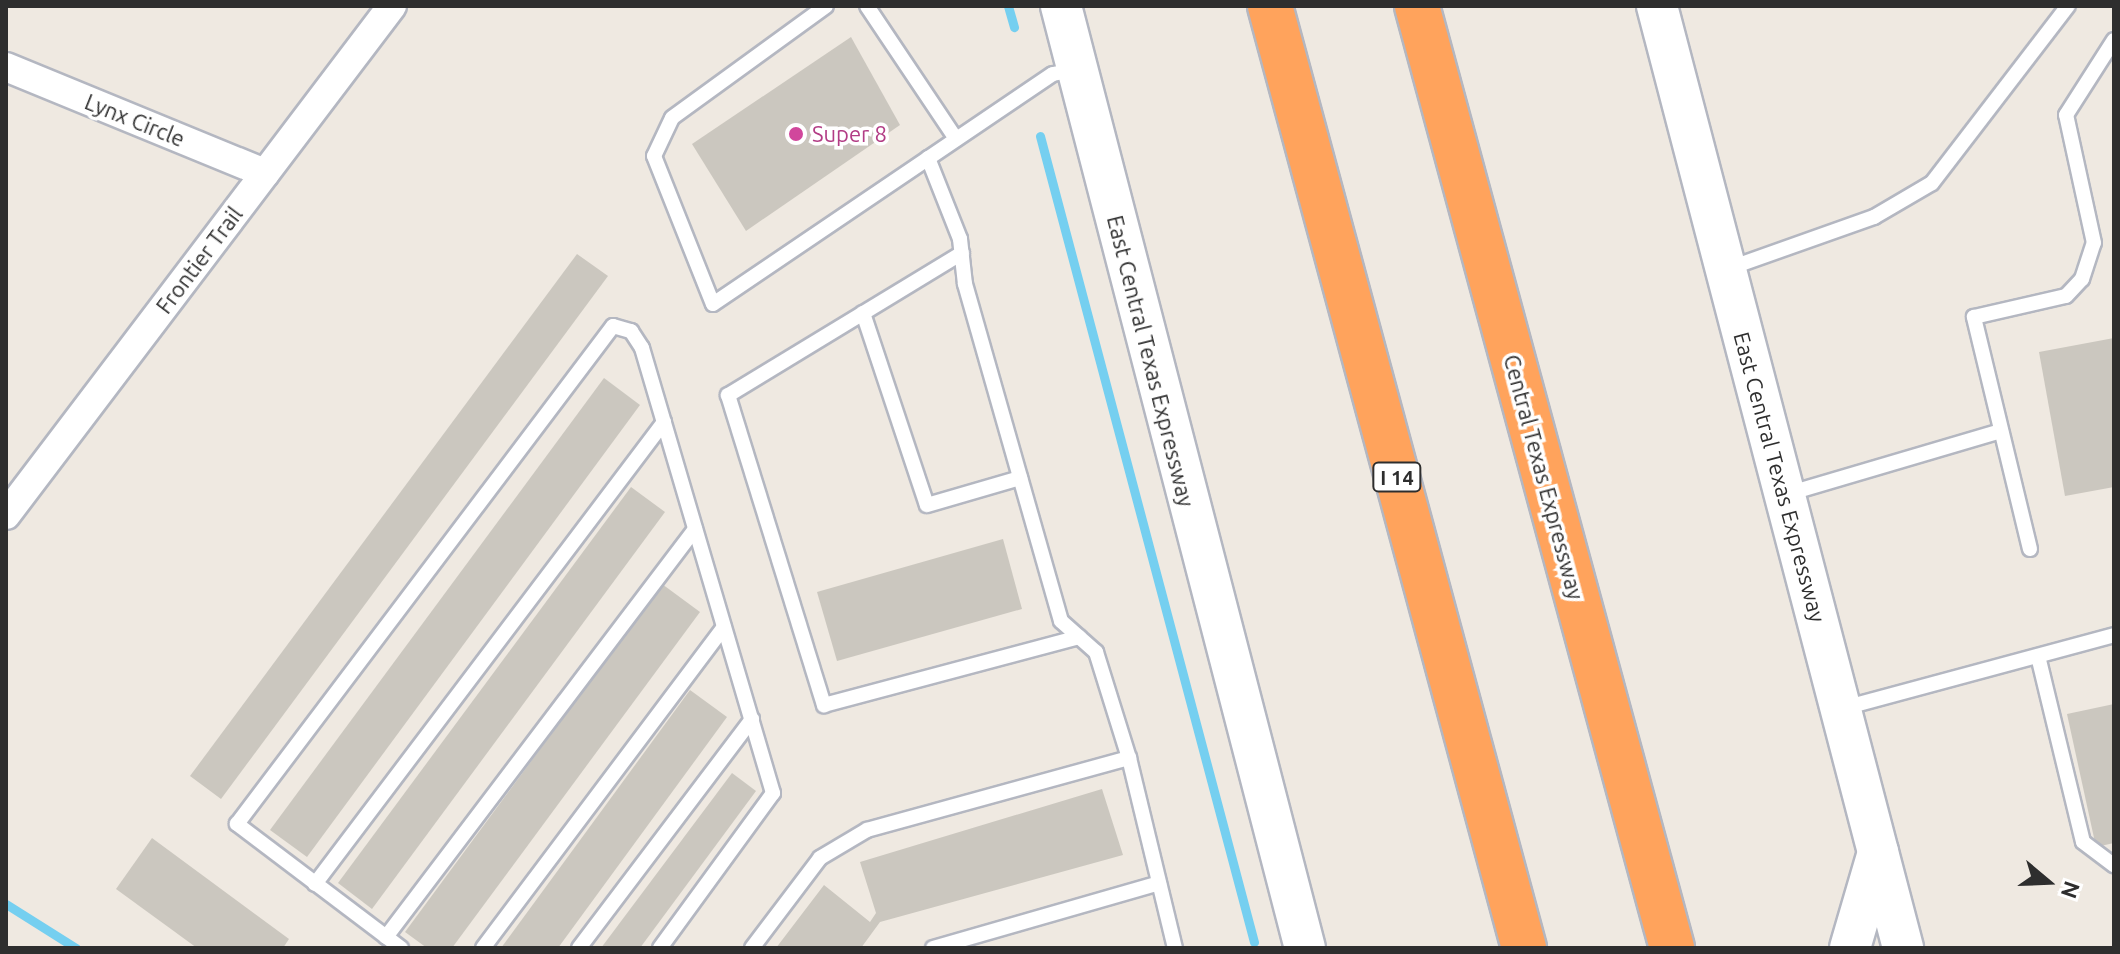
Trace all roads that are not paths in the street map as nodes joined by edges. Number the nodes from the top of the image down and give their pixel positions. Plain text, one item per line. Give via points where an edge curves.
1 (392, 6) edge
2 (826, 6) edge
3 (867, 6) edge
4 (1061, 6) edge
5 (1270, 6) edge
6 (1417, 6) edge
7 (1657, 6) edge
8 (2068, 6) edge
9 (2114, 40) edge
10 (6, 67) edge
11 (1077, 70) junction
12 (956, 139) junction
13 (928, 158) junction
14 (265, 173) junction
15 (962, 253) junction
16 (1726, 269) junction
17 (863, 313) junction
18 (664, 422) junction
19 (2001, 431) junction
20 (1020, 478) junction
21 (1785, 494) junction
22 (6, 515) edge
23 (695, 529) junction
24 (2030, 549) dead end
25 (724, 627) junction
26 (2114, 635) edge
27 (1079, 637) junction
28 (2038, 656) junction
29 (1841, 708) junction
30 (752, 719) junction
31 (1129, 758) junction
32 (1878, 852) junction
33 (2114, 865) edge
34 (1159, 883) junction
35 (315, 884) junction
36 (386, 937) junction
37 (1670, 940) edge
38 (401, 948) edge
39 (483, 948) edge
40 (579, 948) edge
41 (660, 948) edge
42 (752, 948) edge
43 (933, 948) edge
44 (1175, 948) edge
45 (1305, 948) edge
46 (1524, 948) edge
47 (1850, 948) edge
48 (1903, 948) edge

1 - 14 street, Frontier Trail
2 - 13 lane via 672,118 654,156 713,304
3 - 12 lane
4 - 11 main road, East Central Texas Expressway
5 - 46 highway, I 14
6 - 37 highway, Central Texas Expressway
7 - 16 main road, East Central Texas Expressway
8 - 16 lane via 1932,183 1874,217
9 - 19 lane via 2066,115 2094,243 2082,279 2066,296 1974,317
10 - 14 street, Lynx Circle
11 - 12 lane via 1053,74
11 - 45 main road, East Central Texas Expressway
12 - 13 lane
13 - 15 lane
14 - 22 street, Frontier Trail
15 - 17 lane
15 - 20 lane
16 - 21 main road, East Central Texas Expressway
17 - 20 lane via 927,505
17 - 27 lane via 728,395 824,705
18 - 23 lane
18 - 35 lane
18 - 35 lane via 642,348 631,331 613,326 237,824
19 - 21 lane
19 - 24 lane
20 - 27 lane via 1061,621
21 - 29 main road, East Central Texas Expressway
23 - 25 lane
23 - 36 lane
25 - 30 lane
25 - 39 lane
26 - 28 lane
27 - 31 lane via 1096,652
28 - 29 lane
28 - 33 lane via 2083,842
29 - 32 main road, East Central Texas Expressway
30 - 40 lane
30 - 41 lane via 773,793
31 - 34 lane
31 - 42 lane via 867,830 820,858
32 - 47 main road
32 - 48 main road, East Central Texas Expressway
34 - 43 lane
34 - 44 lane
35 - 36 lane
36 - 38 lane

